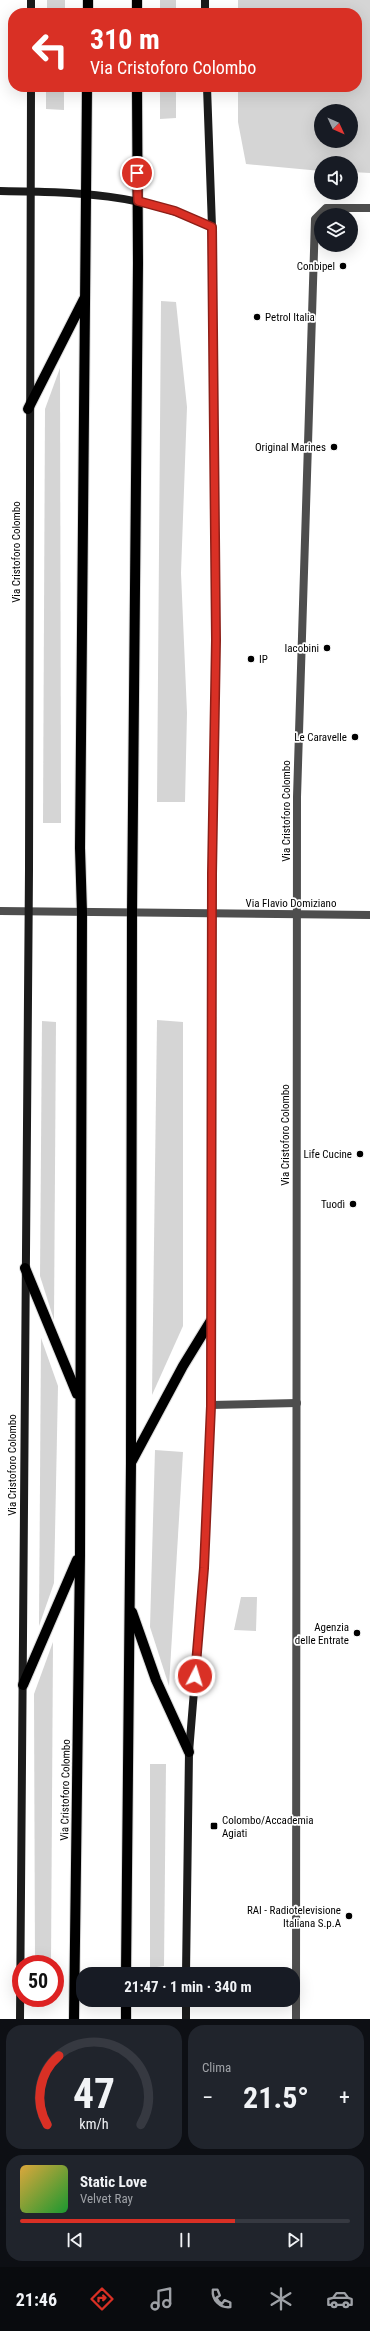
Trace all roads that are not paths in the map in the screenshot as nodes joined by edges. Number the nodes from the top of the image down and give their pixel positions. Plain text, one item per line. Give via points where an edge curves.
1 (31, 92) edge
2 (87, 92) edge
3 (137, 92) edge
4 (207, 92) edge
5 (0, 191) edge
6 (30, 191) junction
7 (86, 194) junction
8 (138, 201) junction
9 (370, 208) edge
10 (212, 227) junction
11 (86, 295) junction
12 (28, 409) junction
13 (0, 911) edge
14 (27, 912) junction
15 (82, 913) junction
16 (297, 913) junction
17 (132, 914) junction
18 (212, 915) junction
19 (370, 915) edge
20 (25, 1268) junction
21 (210, 1322) junction
22 (80, 1399) junction
23 (297, 1403) junction
24 (211, 1406) junction
25 (131, 1463) junction
26 (80, 1555) junction
27 (129, 1604) junction
28 (23, 1684) junction
29 (189, 1752) junction
30 (126, 1967) edge
31 (186, 1967) edge
32 (126, 2007) edge
33 (186, 2007) edge
34 (20, 2019) edge
35 (74, 2019) edge
36 (126, 2019) edge
37 (186, 2019) edge
38 (296, 2019) edge

1 - 6 main road, Via Cristoforo Colombo
2 - 7 main road, Via Cristoforo Colombo
3 - 8 main road
4 - 10 main road
5 - 6 main road
6 - 7 main road
6 - 12 main road, Via Cristoforo Colombo
7 - 8 main road
7 - 11 main road, Via Cristoforo Colombo
8 - 10 main road via 175,211
8 - 17 main road
9 - 16 street, Via Cristoforo Colombo via 326,208 315,219 297,797
10 - 18 main road via 216,640
11 - 12 main road
11 - 15 main road, Via Cristoforo Colombo via 80,848
12 - 14 main road, Via Cristoforo Colombo
13 - 14 street
14 - 15 street
14 - 20 main road, Via Cristoforo Colombo
15 - 17 street
15 - 22 main road, Via Cristoforo Colombo
16 - 18 street, Via Flavio Domiziano
16 - 19 street, Via Flavio Domiziano
16 - 23 street, Via Cristoforo Colombo
17 - 18 street
17 - 25 main road
18 - 21 main road
20 - 22 main road
20 - 28 main road, Via Cristoforo Colombo
21 - 24 main road
21 - 25 main road via 183,1366
22 - 26 main road, Via Cristoforo Colombo
23 - 24 street
23 - 38 street, Via Cristoforo Colombo
24 - 29 main road via 204,1568
25 - 27 main road
26 - 28 main road
26 - 35 main road, Via Cristoforo Colombo
27 - 29 main road via 156,1680
27 - 30 main road
28 - 34 main road, Via Cristoforo Colombo
29 - 31 main road
32 - 36 main road
33 - 37 main road

